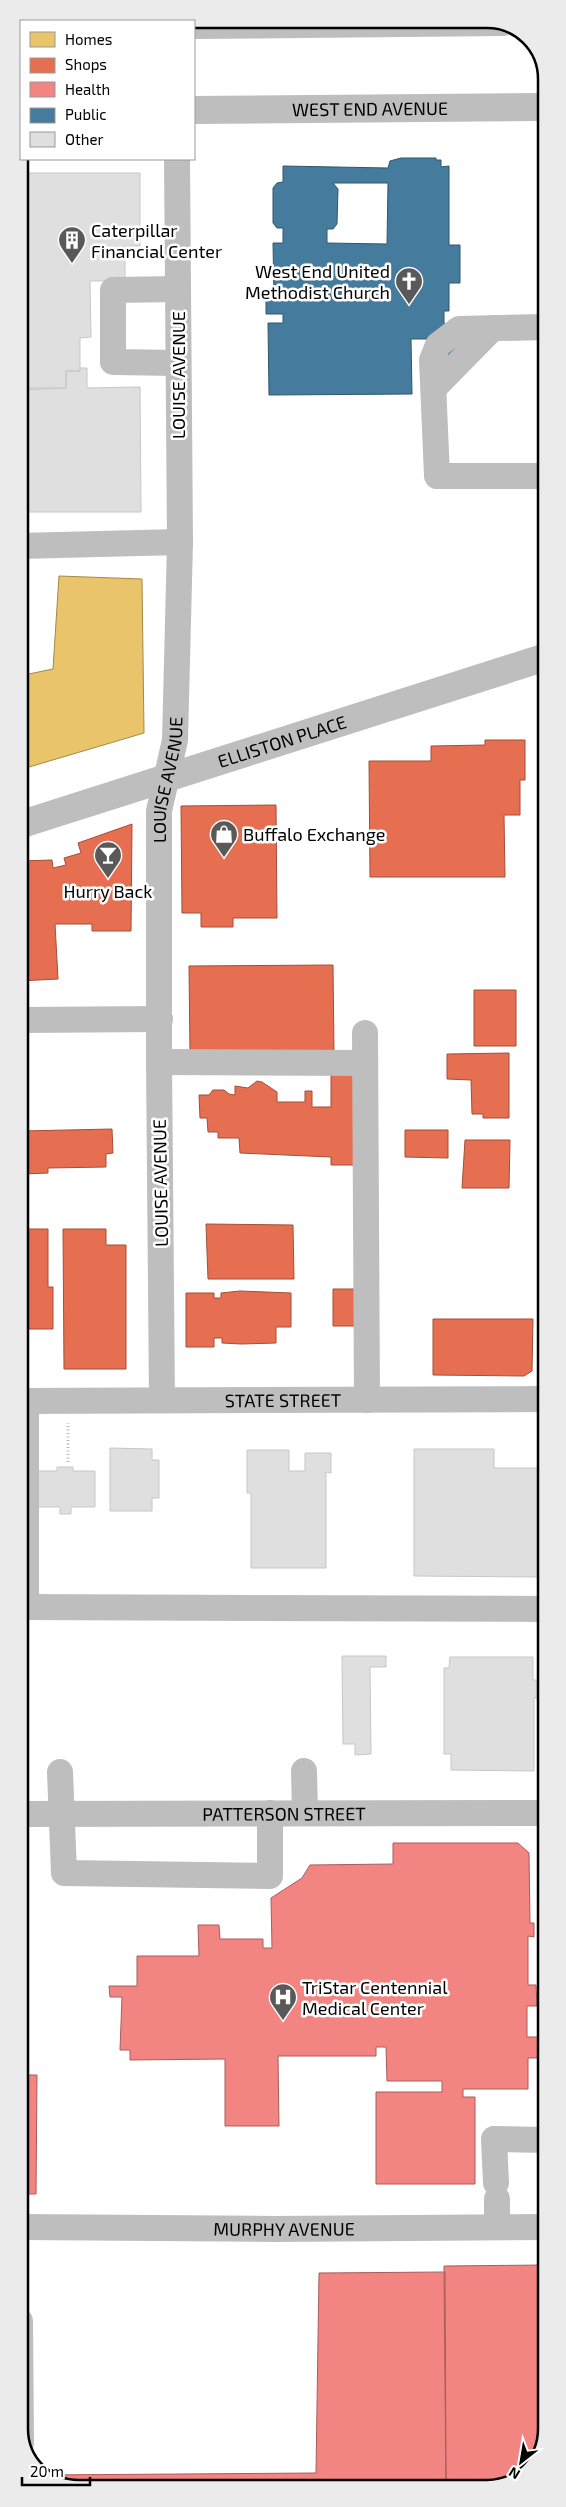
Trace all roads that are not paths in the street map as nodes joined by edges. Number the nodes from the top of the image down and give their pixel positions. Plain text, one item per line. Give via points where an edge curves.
1 (538, 107) edge
2 (195, 110) edge
3 (177, 160) edge
4 (178, 289) junction
5 (538, 327) edge
6 (178, 363) junction
7 (538, 476) edge
8 (180, 542) junction
9 (28, 546) edge
10 (538, 660) edge
11 (167, 779) junction
12 (28, 822) edge
13 (160, 1019) junction
14 (28, 1020) edge
15 (364, 1033) dead end
16 (159, 1062) junction
17 (365, 1063) junction
18 (538, 1399) edge
19 (162, 1400) junction
20 (367, 1400) junction
21 (28, 1401) edge
22 (28, 1607) edge
23 (538, 1609) edge
24 (304, 1771) dead end
25 (60, 1772) dead end
26 (270, 1813) junction
27 (305, 1813) junction
28 (538, 1813) edge
29 (28, 1814) edge
30 (63, 1814) junction
31 (538, 2140) edge
32 (497, 2227) junction
33 (538, 2227) edge
34 (28, 2228) edge

1 - 2 main road, WEST END AVENUE
3 - 4 street, LOUISE AVENUE
4 - 6 street, LOUISE AVENUE
4 - 6 street via 113,290 113,362
5 - 7 street via 459,329 442,341 432,360 437,476
6 - 8 street, LOUISE AVENUE
8 - 9 street
8 - 11 street, LOUISE AVENUE via 175,740
10 - 11 main road, ELLISTON PLACE
11 - 12 main road, ELLISTON PLACE
11 - 13 street, LOUISE AVENUE via 159,811
13 - 14 street
13 - 16 street, LOUISE AVENUE
15 - 17 street
16 - 17 street
16 - 19 street, LOUISE AVENUE
17 - 20 street
18 - 20 street, STATE STREET
19 - 20 street, STATE STREET
19 - 21 street, STATE STREET
22 - 23 street
24 - 27 street
25 - 30 street
26 - 27 street, PATTERSON STREET
26 - 30 street, PATTERSON STREET
26 - 30 street via 270,1876 64,1872
27 - 28 street, PATTERSON STREET
29 - 30 street, PATTERSON STREET
31 - 32 street via 494,2139
32 - 33 street, MURPHY AVENUE
32 - 34 street, MURPHY AVENUE

